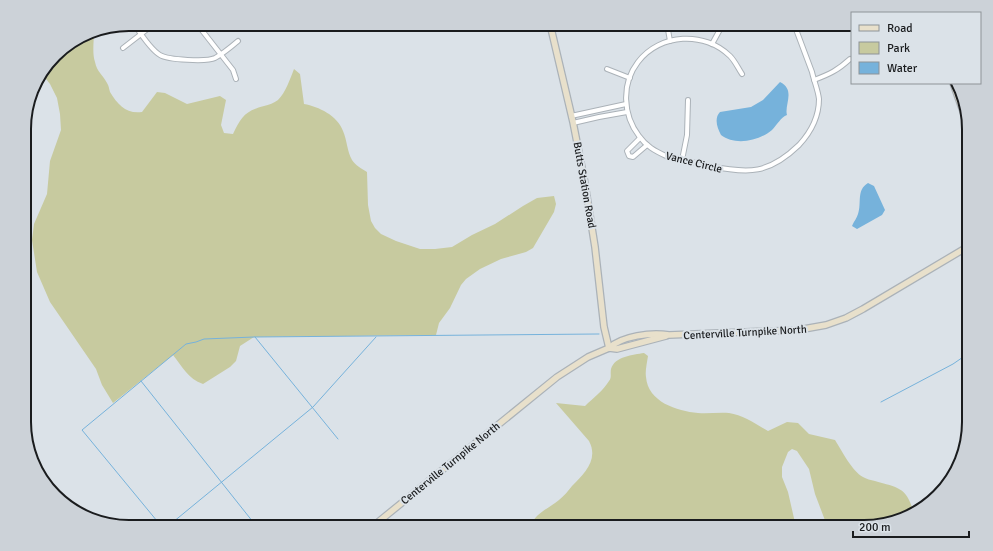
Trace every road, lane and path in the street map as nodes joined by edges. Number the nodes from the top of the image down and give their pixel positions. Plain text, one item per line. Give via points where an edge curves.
1 (139, 31) edge
2 (145, 31) edge
3 (204, 31) edge
4 (552, 31) edge
5 (668, 31) edge
6 (719, 31) edge
7 (796, 31) edge
8 (141, 34) junction
9 (670, 40) junction
10 (238, 41) dead end
11 (712, 44) junction
12 (123, 48) dead end
13 (221, 53) junction
14 (850, 59) dead end
15 (607, 69) dead end
16 (742, 74) dead end
17 (630, 78) junction
18 (236, 79) dead end
19 (814, 80) junction
20 (688, 100) dead end
21 (626, 104) junction
22 (628, 112) junction
23 (571, 116) junction
24 (573, 123) junction
25 (640, 138) junction
26 (647, 144) junction
27 (682, 160) junction
28 (962, 250) edge
29 (609, 348) junction
30 (381, 520) edge

1 - 8 street
2 - 8 street
3 - 13 street
4 - 23 main road, Butts Station Road
5 - 9 street
6 - 11 street
7 - 19 street, Vance Circle
8 - 12 street
8 - 13 street via 159,55 168,58 207,60
9 - 11 street, Vance Circle via 693,39
9 - 17 street, Vance Circle via 656,46 644,56
10 - 13 street
11 - 16 street, Vance Circle via 730,56
13 - 18 street
14 - 19 street via 831,74
15 - 17 street
17 - 21 street, Vance Circle
19 - 27 street, Vance Circle via 819,98 814,124 806,137 767,168 739,172
20 - 27 street via 687,135
21 - 22 street, Vance Circle
21 - 23 street
22 - 24 street
22 - 25 street, Vance Circle
23 - 24 main road, Butts Station Road
24 - 29 main road, Butts Station Road via 590,214 604,327
25 - 26 street, Vance Circle
25 - 26 street via 627,151 629,156 633,157
26 - 27 street, Vance Circle via 655,151
28 - 29 main road, Centerville Turnpike North via 846,318 812,329 669,336 658,334 628,338 614,343
29 - 30 main road, Centerville Turnpike North via 578,363 548,385

